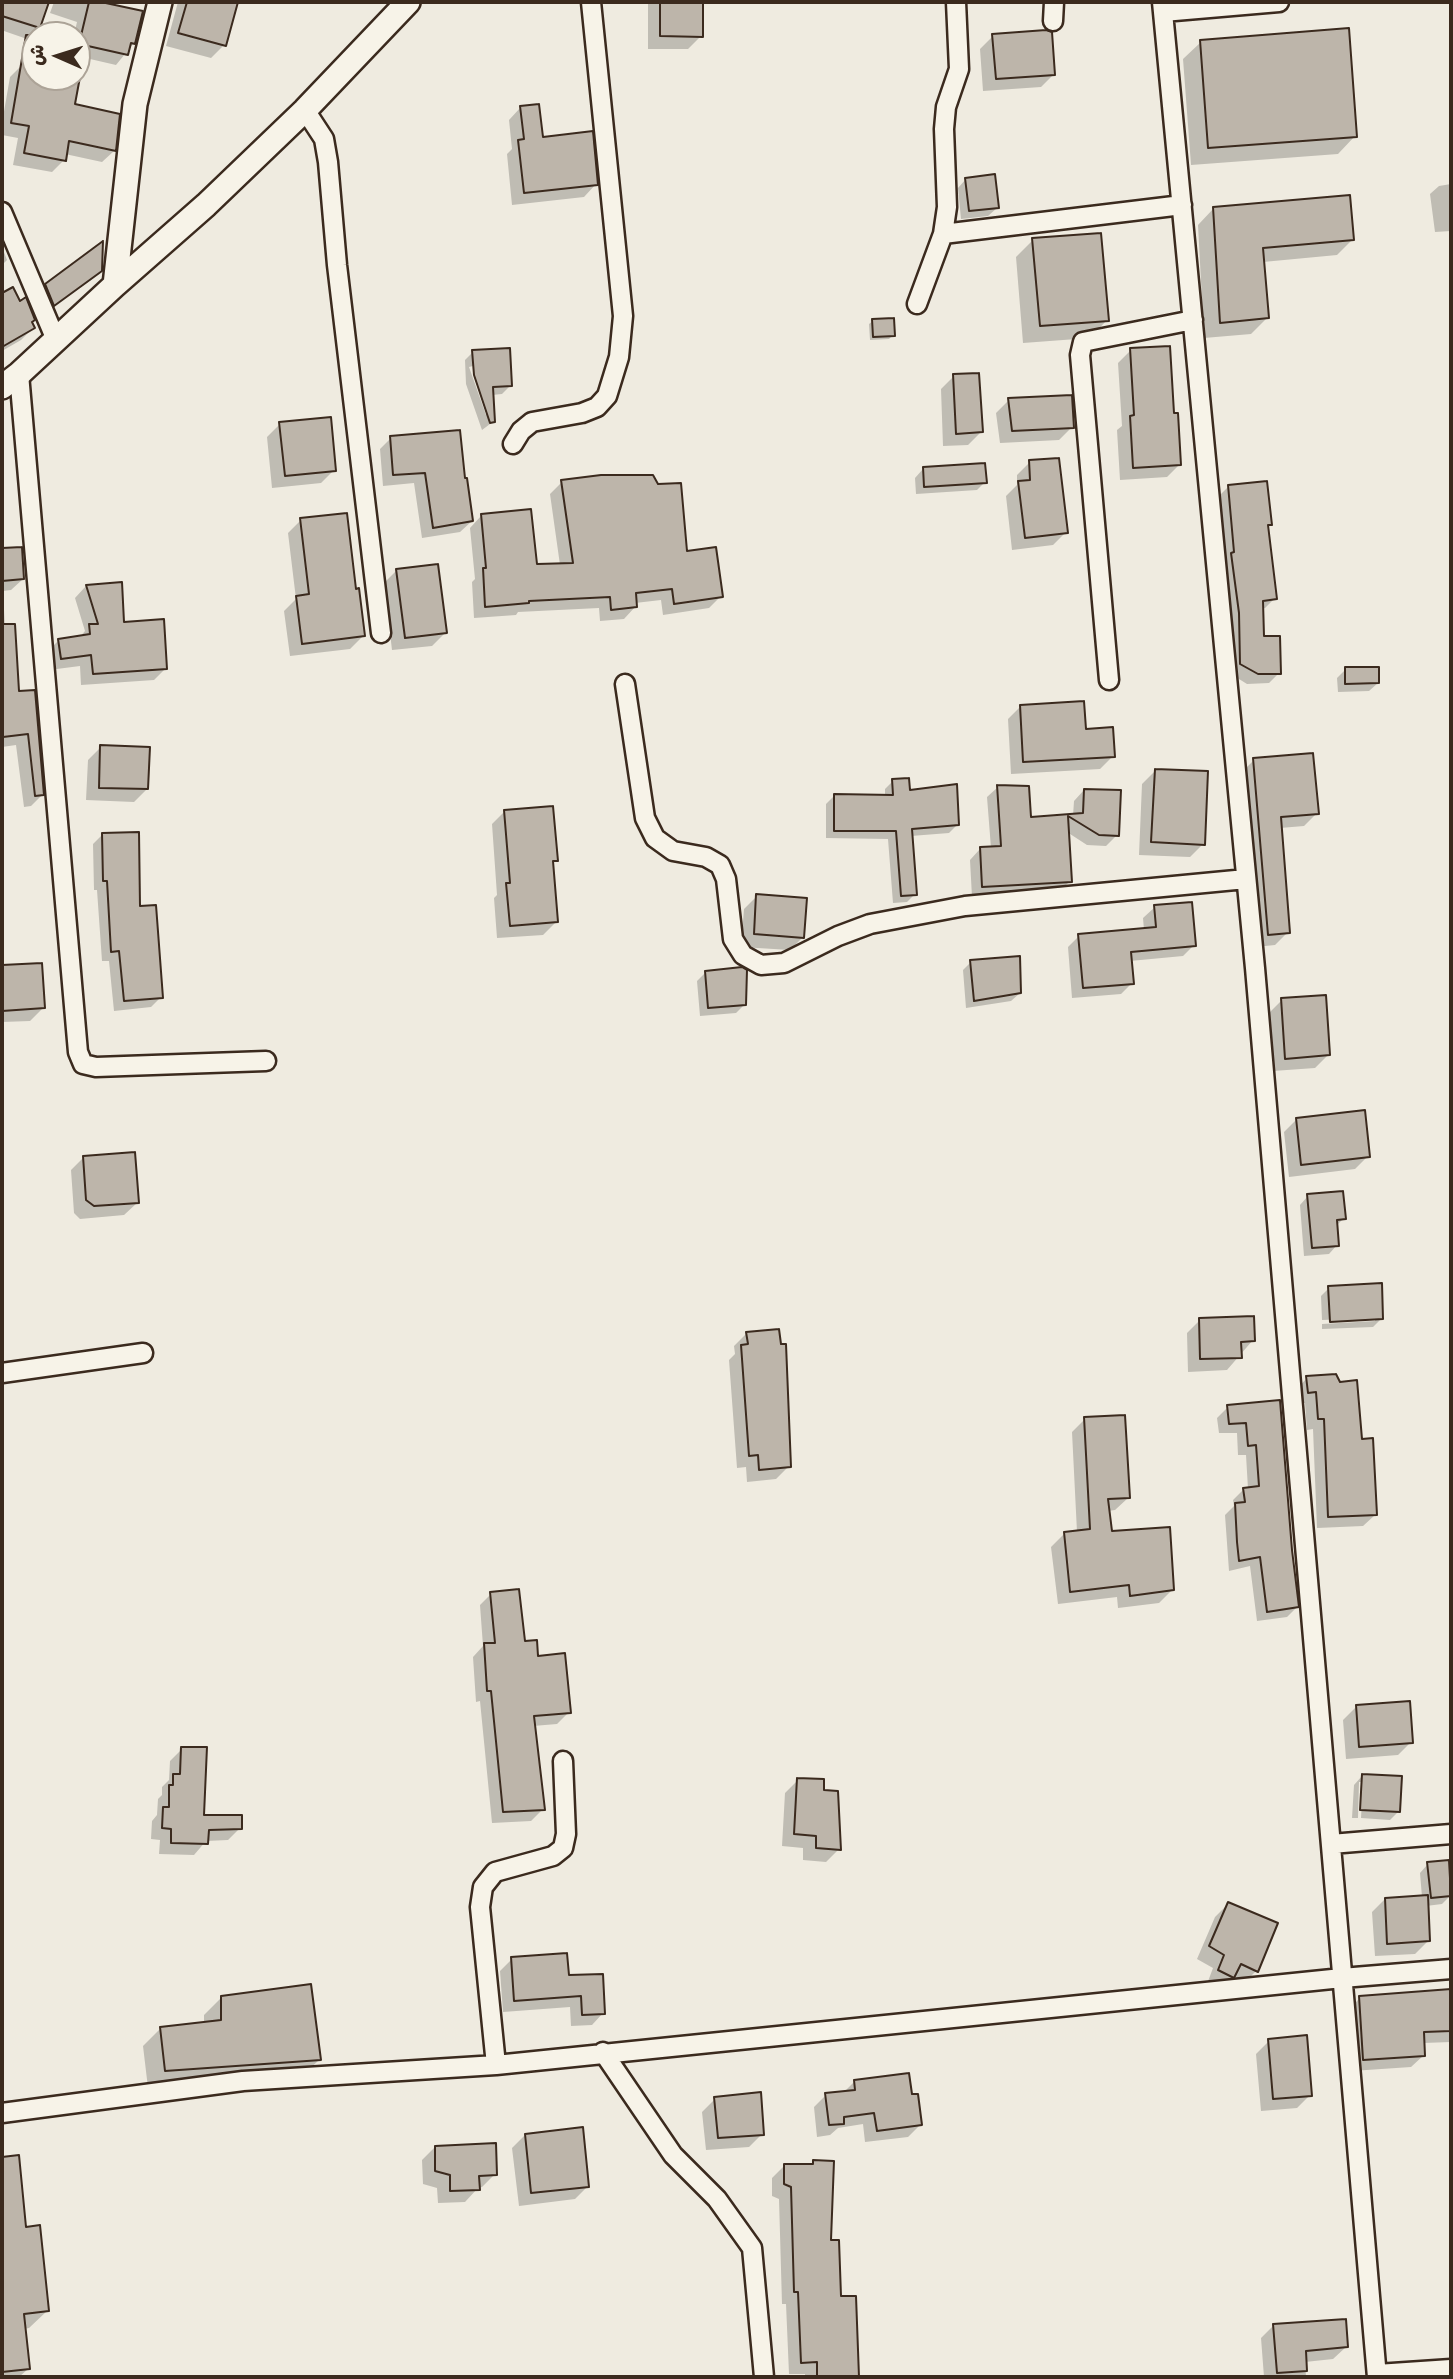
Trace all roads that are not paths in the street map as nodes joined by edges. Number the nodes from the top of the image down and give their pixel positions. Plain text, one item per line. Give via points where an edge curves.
1 (160, 2) edge
2 (408, 2) edge
3 (591, 2) edge
4 (956, 2) edge
5 (1054, 2) edge
6 (1279, 2) edge
7 (1163, 7) edge
8 (1053, 21) dead end
9 (305, 110) junction
10 (1182, 205) junction
11 (2, 212) edge
12 (943, 233) junction
13 (116, 285) junction
14 (918, 303) dead end
15 (1193, 320) junction
16 (56, 340) junction
17 (10, 380) edge
18 (513, 444) dead end
19 (381, 633) dead end
20 (1109, 680) dead end
21 (625, 684) dead end
22 (1246, 880) junction
23 (266, 1061) dead end
24 (142, 1353) dead end
25 (2, 1373) edge
26 (563, 1762) dead end
27 (1451, 1834) edge
28 (1331, 1844) junction
29 (1451, 1969) edge
30 (1342, 1978) junction
31 (603, 2052) junction
32 (496, 2065) junction
33 (3, 2110) edge
34 (1451, 2369) edge
35 (1377, 2375) edge
36 (764, 2377) edge

1 - 13 street via 135,104
2 - 9 street
3 - 18 street via 623,316 619,357 607,396 597,407 531,422
4 - 12 street via 960,58 945,118 947,207
5 - 8 street
6 - 7 street
7 - 10 street
9 - 13 street
9 - 19 street via 324,139 328,162
10 - 12 street
10 - 15 street
11 - 16 street
12 - 14 street
13 - 16 street
15 - 20 street via 1083,342 1080,355
15 - 22 street
16 - 17 street
17 - 23 street via 78,1052 83,1064 96,1068
21 - 22 street via 645,818 655,838 673,851 720,865 726,878 733,939 743,956 761,965 784,963 870,924 965,906
22 - 28 street
24 - 25 street
26 - 32 street via 563,1848 553,1856 495,1872 483,1887 480,1907
27 - 28 street
28 - 30 street
29 - 30 street
30 - 31 street
30 - 35 street
31 - 32 street
31 - 36 street via 673,2155 716,2199 752,2248
32 - 33 street via 243,2081
34 - 35 street

